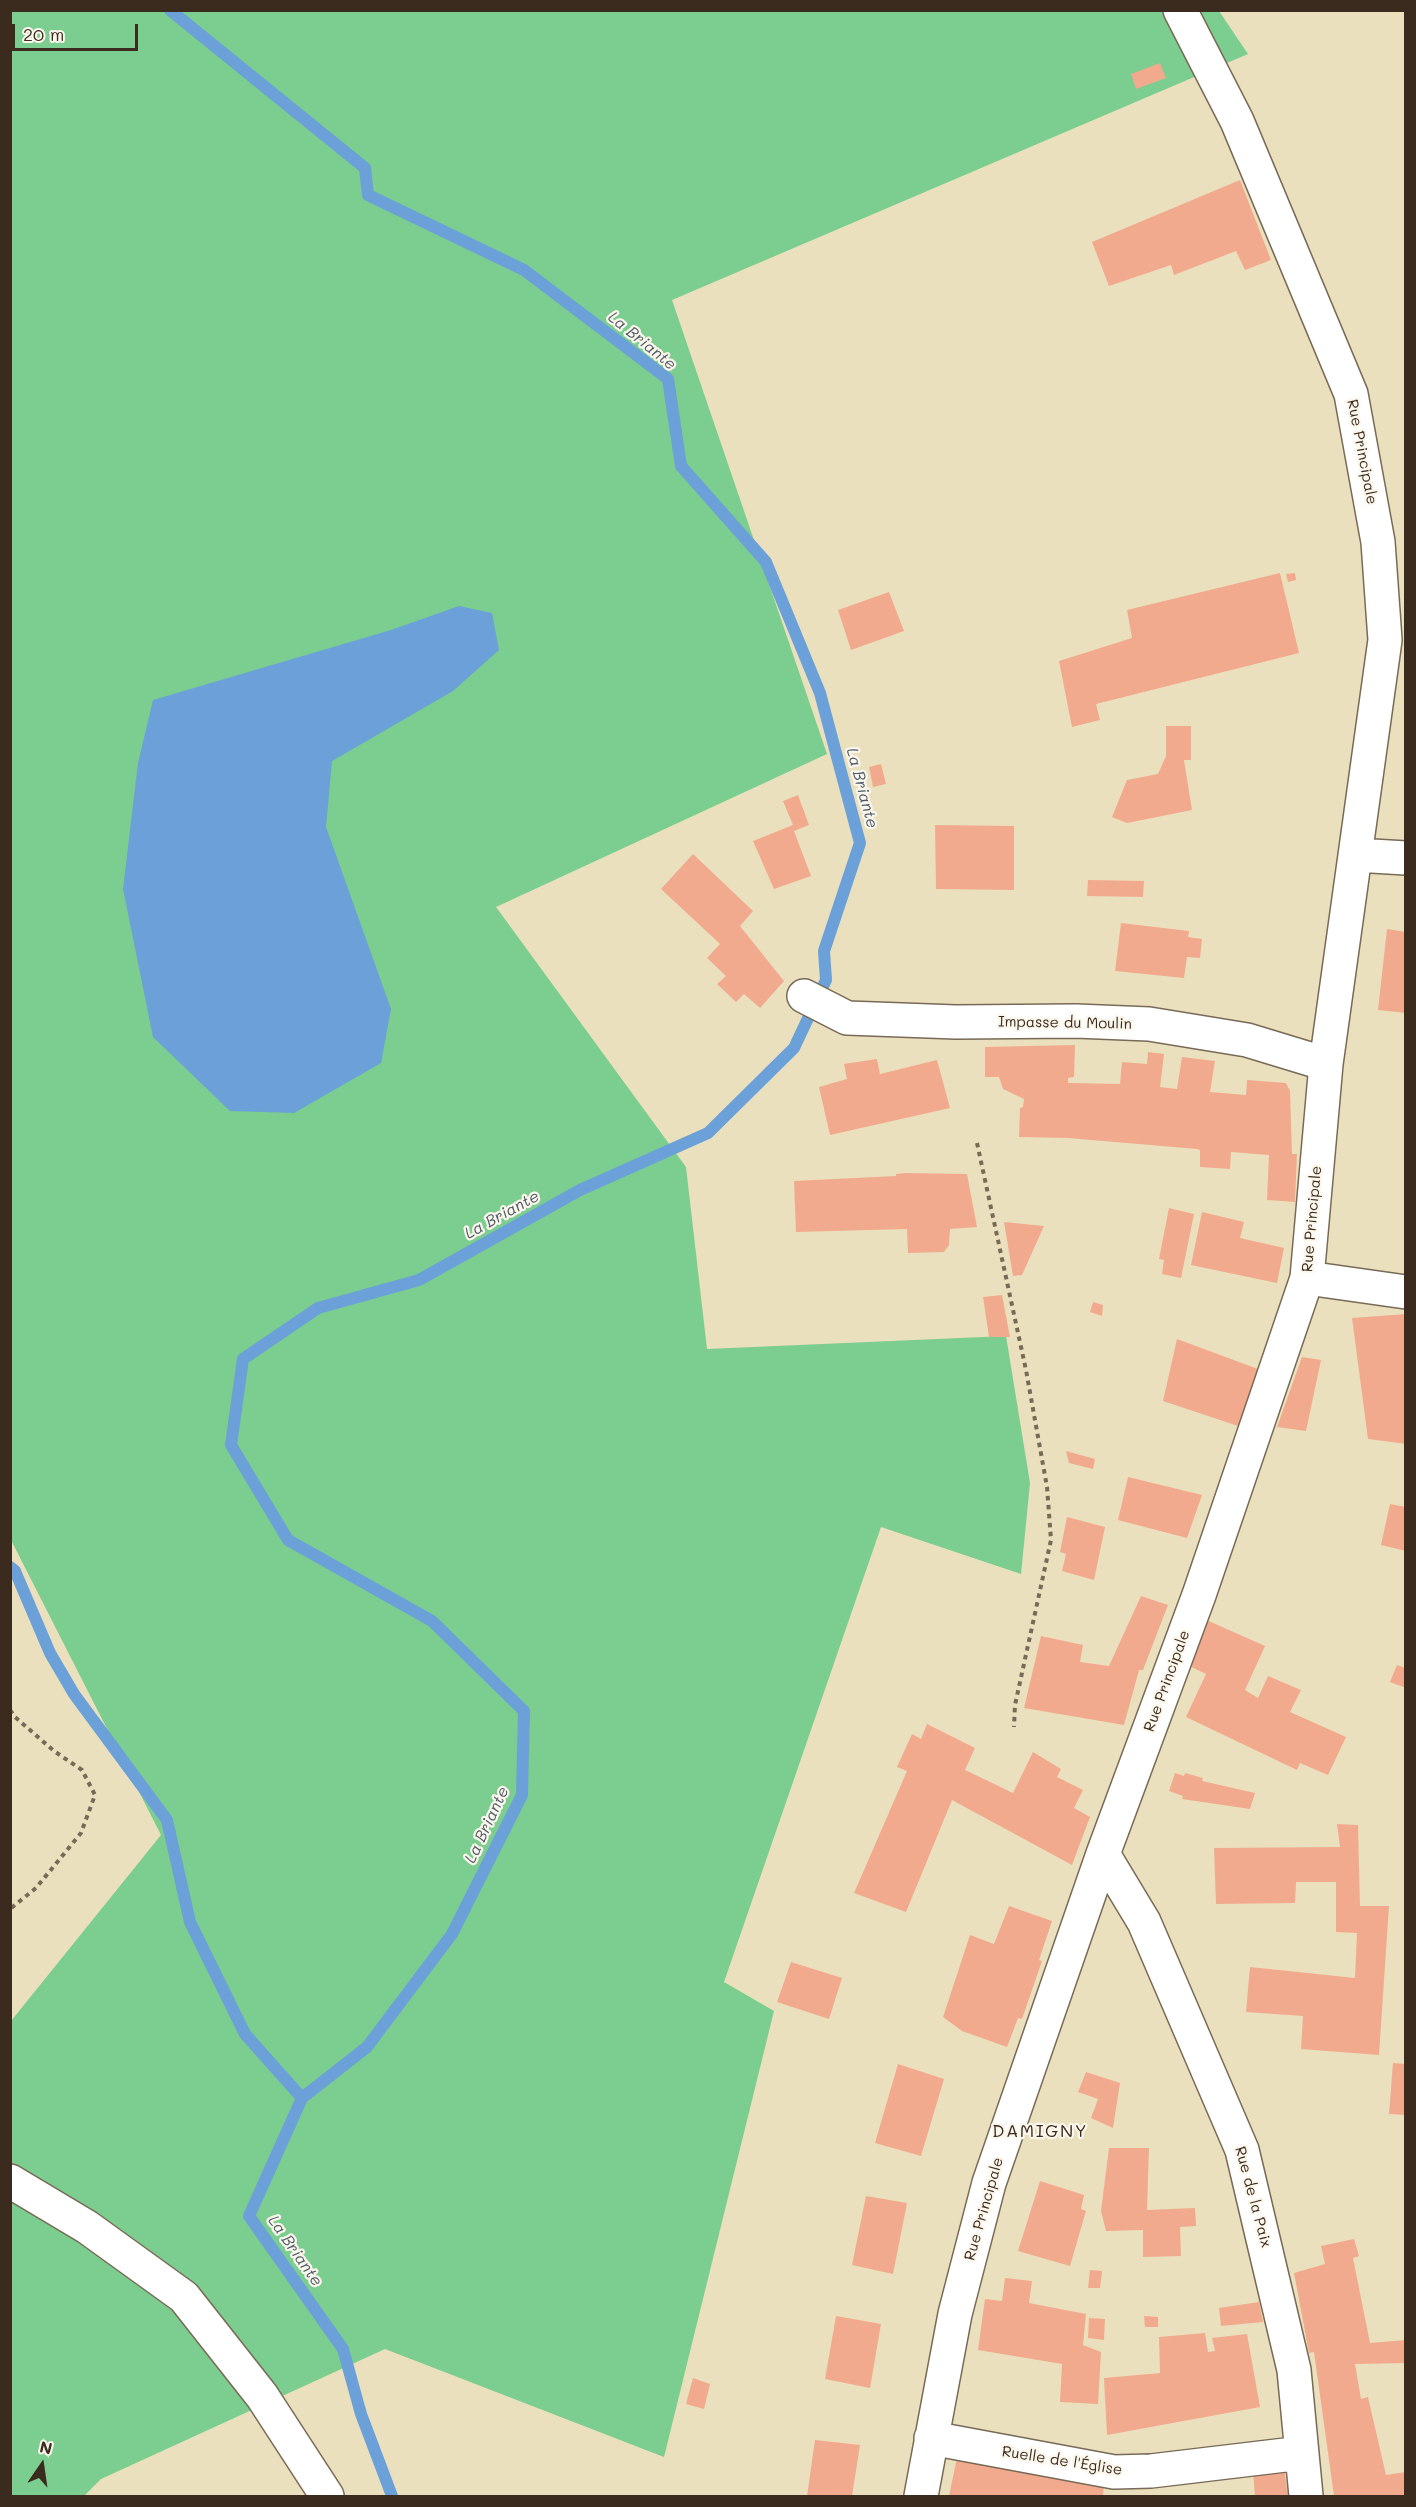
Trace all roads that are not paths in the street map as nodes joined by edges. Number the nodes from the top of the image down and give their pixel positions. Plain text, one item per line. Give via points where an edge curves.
1 (1180, 10) edge
2 (1355, 855) junction
3 (1406, 858) edge
4 (804, 996) dead end
5 (1326, 1064) junction
6 (1307, 1278) junction
7 (1406, 1292) edge
8 (1103, 1854) junction
9 (10, 2181) edge
10 (931, 2438) junction
11 (1302, 2453) junction
12 (327, 2496) edge
13 (921, 2496) edge
14 (1306, 2496) edge

1 - 2 street, Rue Principale via 1237,121 1351,394 1378,542 1385,640
2 - 3 street
2 - 5 street, Rue Principale
4 - 5 street, Impasse du Moulin via 847,1018 1149,1024 1247,1040
5 - 6 street, Rue Principale
6 - 7 street
6 - 8 street, Rue Principale via 1199,1595
8 - 10 street, Rue Principale via 989,2183 955,2314
8 - 11 street, Rue de la Paix via 1144,1922 1242,2150 1294,2370
9 - 12 street via 87,2227 184,2297 262,2396
10 - 11 street, Ruelle de l'Église via 1114,2472
10 - 13 street, Rue Principale
11 - 14 street, Rue de la Paix

